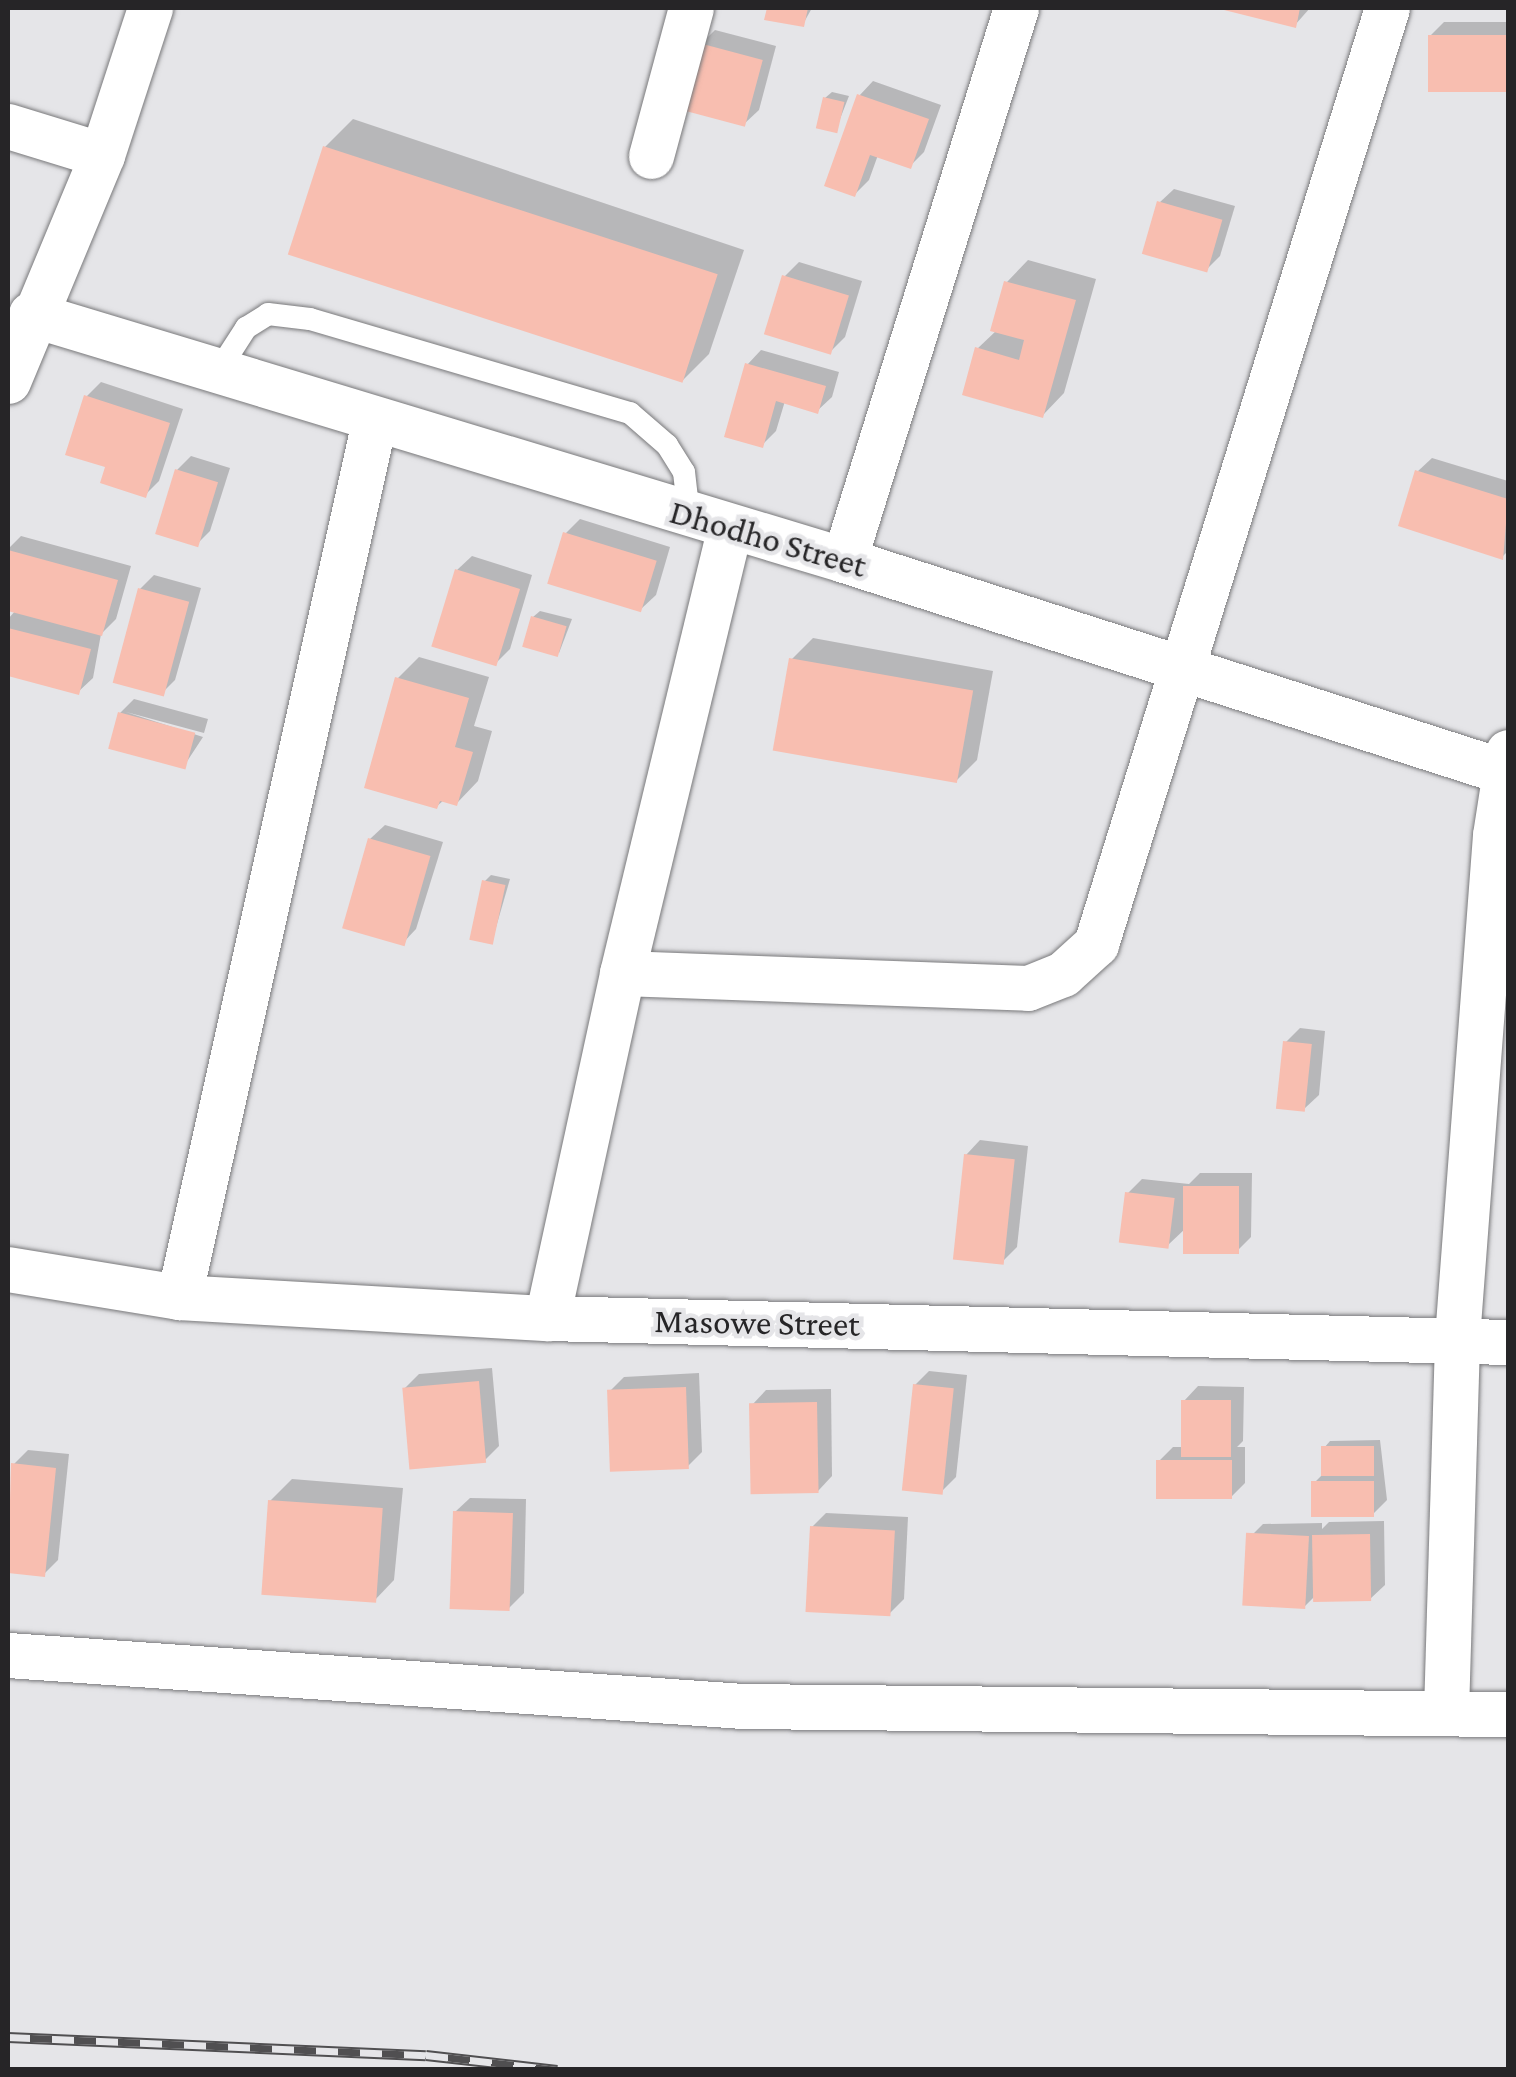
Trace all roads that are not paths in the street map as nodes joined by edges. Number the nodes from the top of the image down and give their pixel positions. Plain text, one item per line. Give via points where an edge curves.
1 (150, 8) edge
2 (691, 8) edge
3 (1016, 8) edge
4 (1388, 8) edge
5 (8, 126) edge
6 (102, 155) junction
7 (651, 156) dead end
8 (31, 314) junction
9 (217, 373) junction
10 (8, 381) edge
11 (374, 422) junction
12 (710, 522) junction
13 (844, 560) junction
14 (1178, 671) junction
15 (1506, 762) edge
16 (1502, 836) edge
17 (622, 973) junction
18 (8, 1270) edge
19 (180, 1297) junction
20 (548, 1318) junction
21 (1458, 1338) junction
22 (1508, 1342) edge
23 (8, 1655) edge
24 (1446, 1712) junction
25 (1508, 1714) edge

1 - 6 street
2 - 7 street
3 - 13 street
4 - 14 street
5 - 6 street
6 - 8 street
8 - 9 street, Dhodho Street
8 - 10 street
9 - 11 street, Dhodho Street
9 - 12 lane via 246,328 268,314 310,318 630,413 667,445
11 - 12 street, Dhodho Street
11 - 19 street
12 - 13 street, Dhodho Street
12 - 17 street
13 - 14 street, Dhodho Street
14 - 15 street, Dhodho Street
14 - 17 street via 1096,944 1063,974 1028,988
15 - 16 street
16 - 21 street
17 - 20 street
18 - 19 street, Masowe Street
19 - 20 street, Masowe Street
20 - 21 street, Masowe Street
21 - 22 street, Masowe Street
21 - 24 street
23 - 24 street via 742,1706
24 - 25 street

